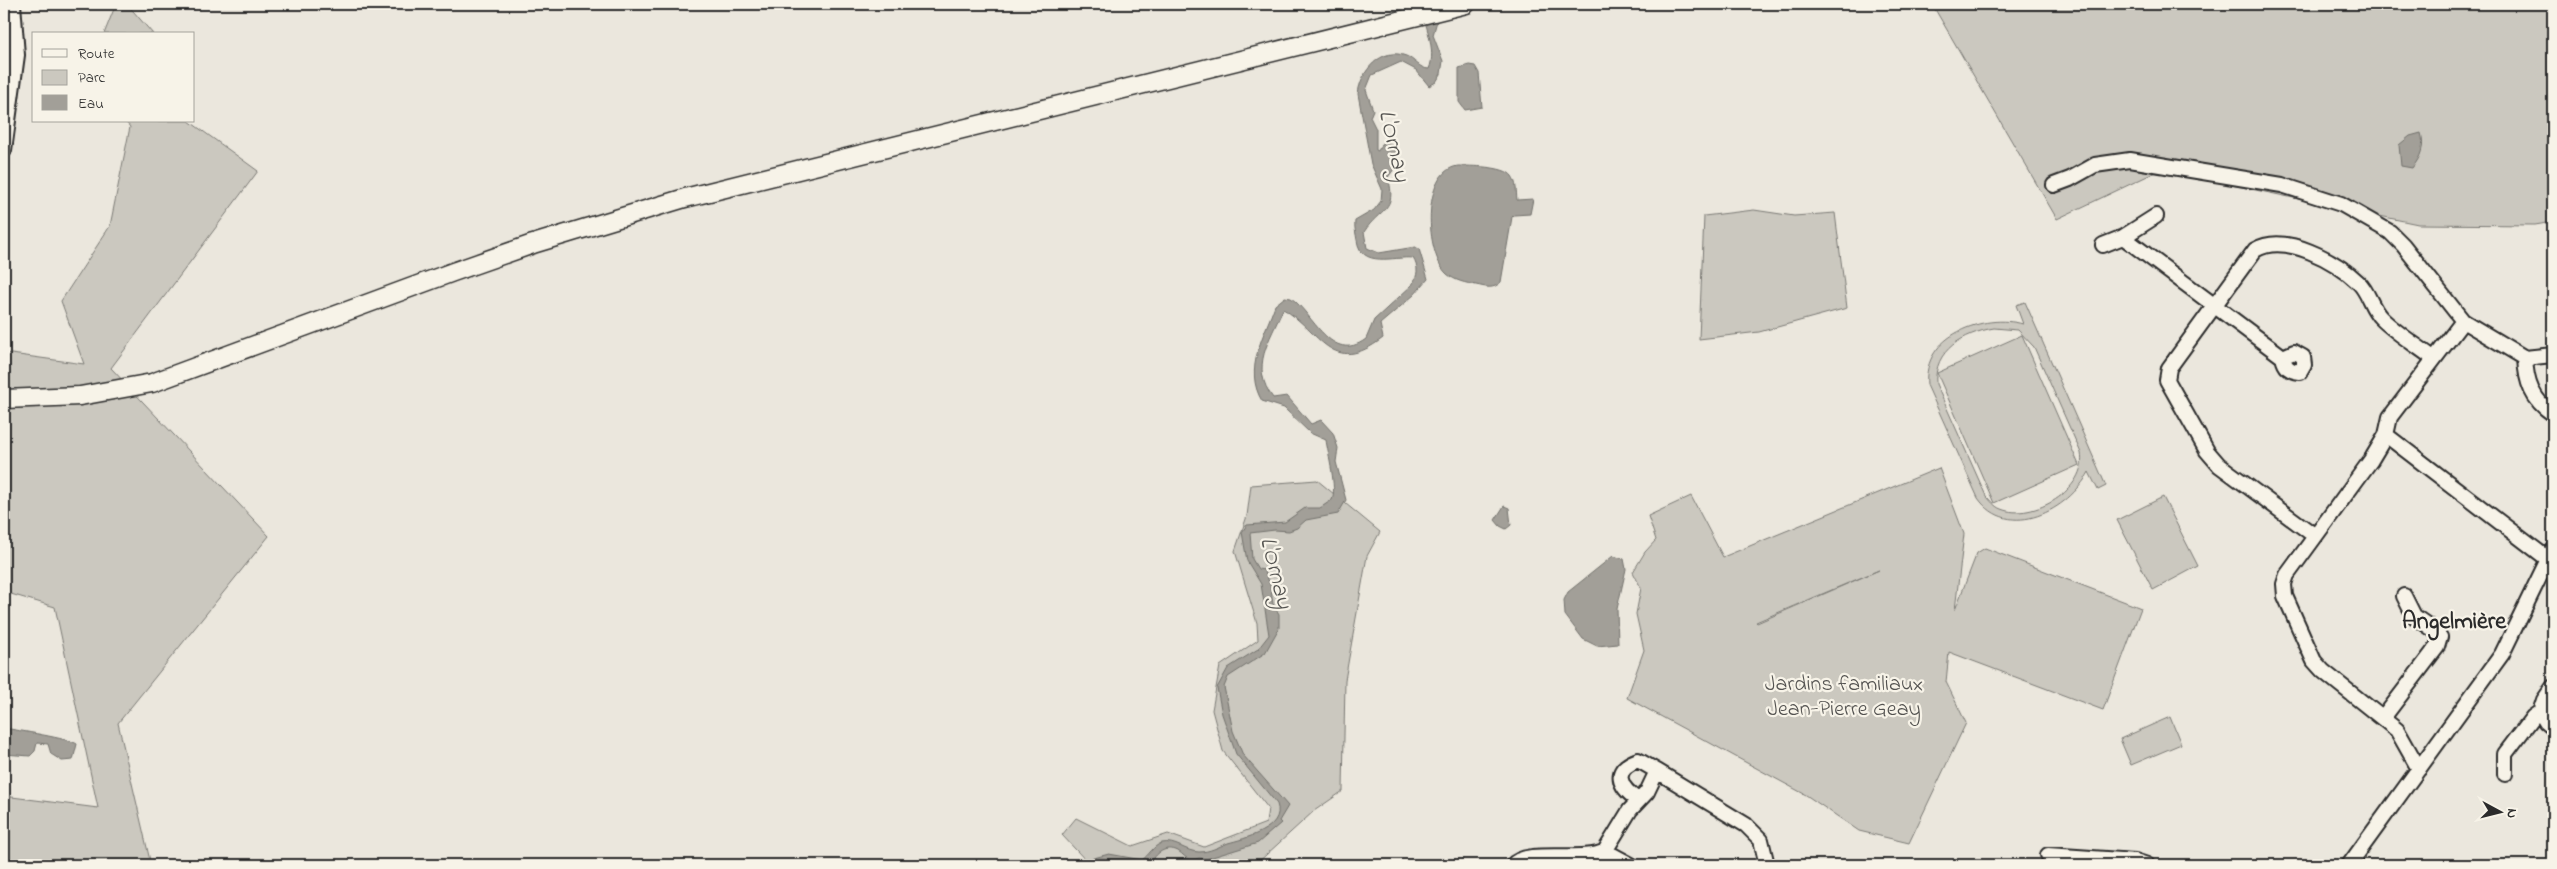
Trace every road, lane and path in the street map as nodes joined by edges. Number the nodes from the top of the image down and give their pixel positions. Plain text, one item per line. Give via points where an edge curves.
1 (13, 4) edge
2 (1466, 4) edge
3 (10, 53) edge
4 (4, 150) edge
5 (2054, 185) dead end
6 (2156, 216) dead end
7 (2123, 237) junction
8 (2103, 245) dead end
9 (2213, 306) junction
10 (2463, 321) junction
11 (2553, 355) edge
12 (2282, 357) dead end
13 (2433, 358) junction
14 (2525, 358) junction
15 (4, 393) edge
16 (4, 399) edge
17 (22, 399) junction
18 (2553, 414) edge
19 (2386, 435) junction
20 (2315, 536) junction
21 (2552, 557) edge
22 (2404, 596) dead end
23 (2553, 687) edge
24 (2540, 712) junction
25 (2383, 718) junction
26 (2553, 728) edge
27 (2419, 769) junction
28 (1657, 771) junction
29 (2505, 774) dead end
30 (1638, 800) junction
31 (1605, 851) junction
32 (2048, 855) dead end
33 (1513, 865) edge
34 (1631, 865) edge
35 (1767, 865) edge
36 (2147, 865) edge
37 (2349, 865) edge

1 - 3 street
2 - 17 main road via 676,201 453,272 152,383 94,394
3 - 4 street
5 - 10 street via 2095,165 2130,160 2282,185 2340,204 2390,232
6 - 7 street
7 - 8 street
7 - 9 street
9 - 12 street
9 - 13 street via 2255,250 2269,244 2299,249 2325,258 2359,283 2383,320
9 - 20 street via 2169,368 2167,380 2207,451 2219,465
10 - 13 street
10 - 14 street
11 - 14 street
13 - 19 street via 2390,417
14 - 18 street via 2525,376 2531,393
15 - 17 main road
16 - 17 main road
19 - 20 street
19 - 21 street
20 - 25 street via 2287,575 2285,596 2314,661 2322,671
21 - 27 street via 2502,654
22 - 25 street via 2414,616 2440,637 2437,647
23 - 24 street
24 - 26 street
24 - 29 street via 2532,717 2505,754
25 - 27 street via 2397,730
27 - 37 street
28 - 30 street via 1647,792
28 - 30 street via 1638,760 1628,763 1622,771 1620,779 1623,786
28 - 35 street via 1746,825 1761,840
30 - 31 street
31 - 33 street via 1590,856 1526,858
31 - 34 street
32 - 36 street

